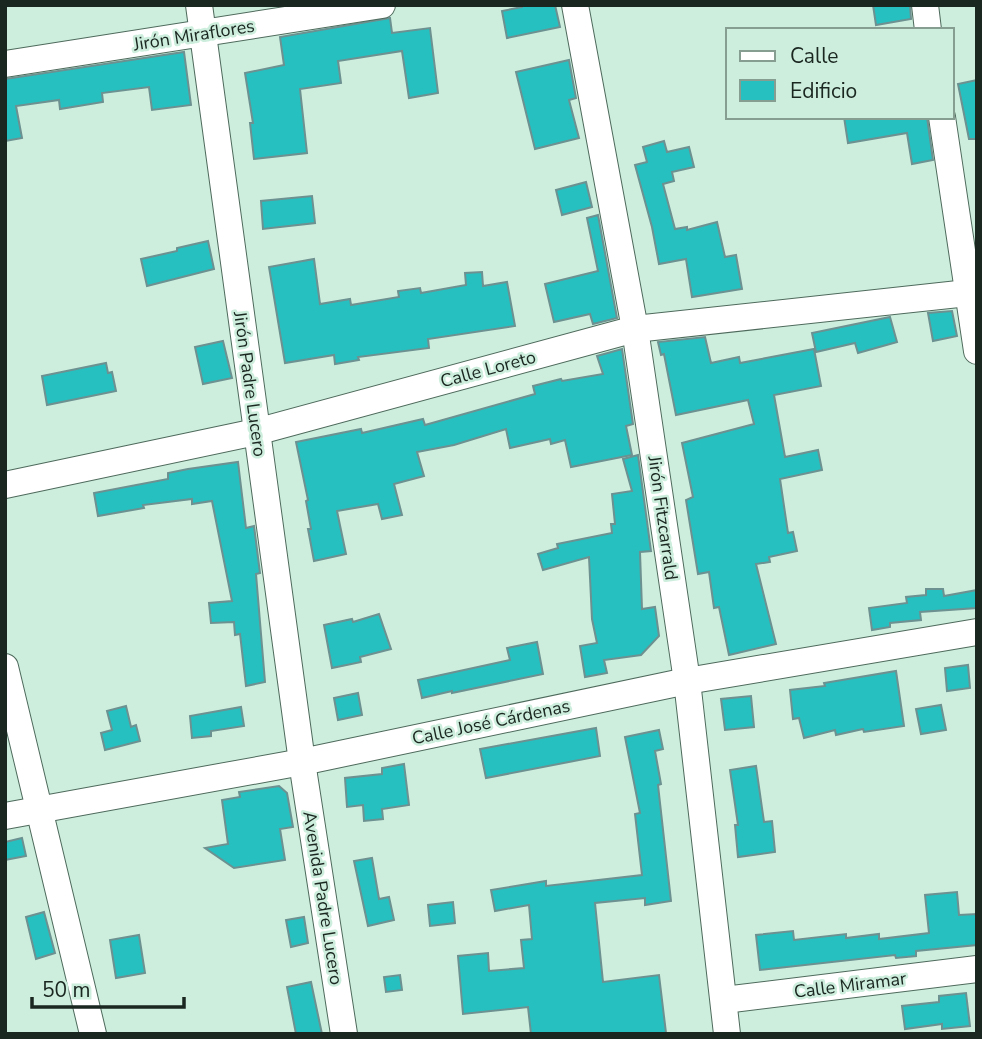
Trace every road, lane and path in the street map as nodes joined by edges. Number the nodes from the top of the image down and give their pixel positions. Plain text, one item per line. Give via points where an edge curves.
1 (200, 5) edge
2 (382, 5) edge
3 (575, 5) edge
4 (925, 5) edge
5 (928, 28) edge
6 (202, 34) junction
7 (5, 64) edge
8 (942, 119) edge
9 (973, 293) edge
10 (635, 329) junction
11 (977, 351) edge
12 (256, 432) junction
13 (5, 485) edge
14 (977, 632) edge
15 (5, 667) edge
16 (687, 681) junction
17 (302, 762) junction
18 (39, 810) junction
19 (5, 816) edge
20 (977, 969) edge
21 (724, 1000) junction
22 (93, 1034) edge
23 (344, 1034) edge
24 (727, 1034) edge

1 - 6 street, Jirón Padre Lucero
2 - 6 street, Jirón Miraflores
3 - 10 street, Jirón Fitzcarrald
4 - 5 street
6 - 7 street, Jirón Miraflores
6 - 12 street, Jirón Padre Lucero
8 - 9 street
9 - 10 street, Calle Loreto
9 - 11 street
10 - 12 street, Calle Loreto
10 - 16 street, Jirón Fitzcarrald
12 - 13 street, Calle Loreto
12 - 17 street, Jirón Padre Lucero
14 - 16 street, Calle José Cárdenas
15 - 18 street
16 - 17 street, Calle José Cárdenas
16 - 21 street, Jirón Fitzcarrald
17 - 18 street, Calle José Cárdenas
17 - 23 street, Avenida Padre Lucero
18 - 19 street, Calle José Cárdenas
18 - 22 street
20 - 21 street, Calle Miramar
21 - 24 street, Jirón Fitzcarrald

